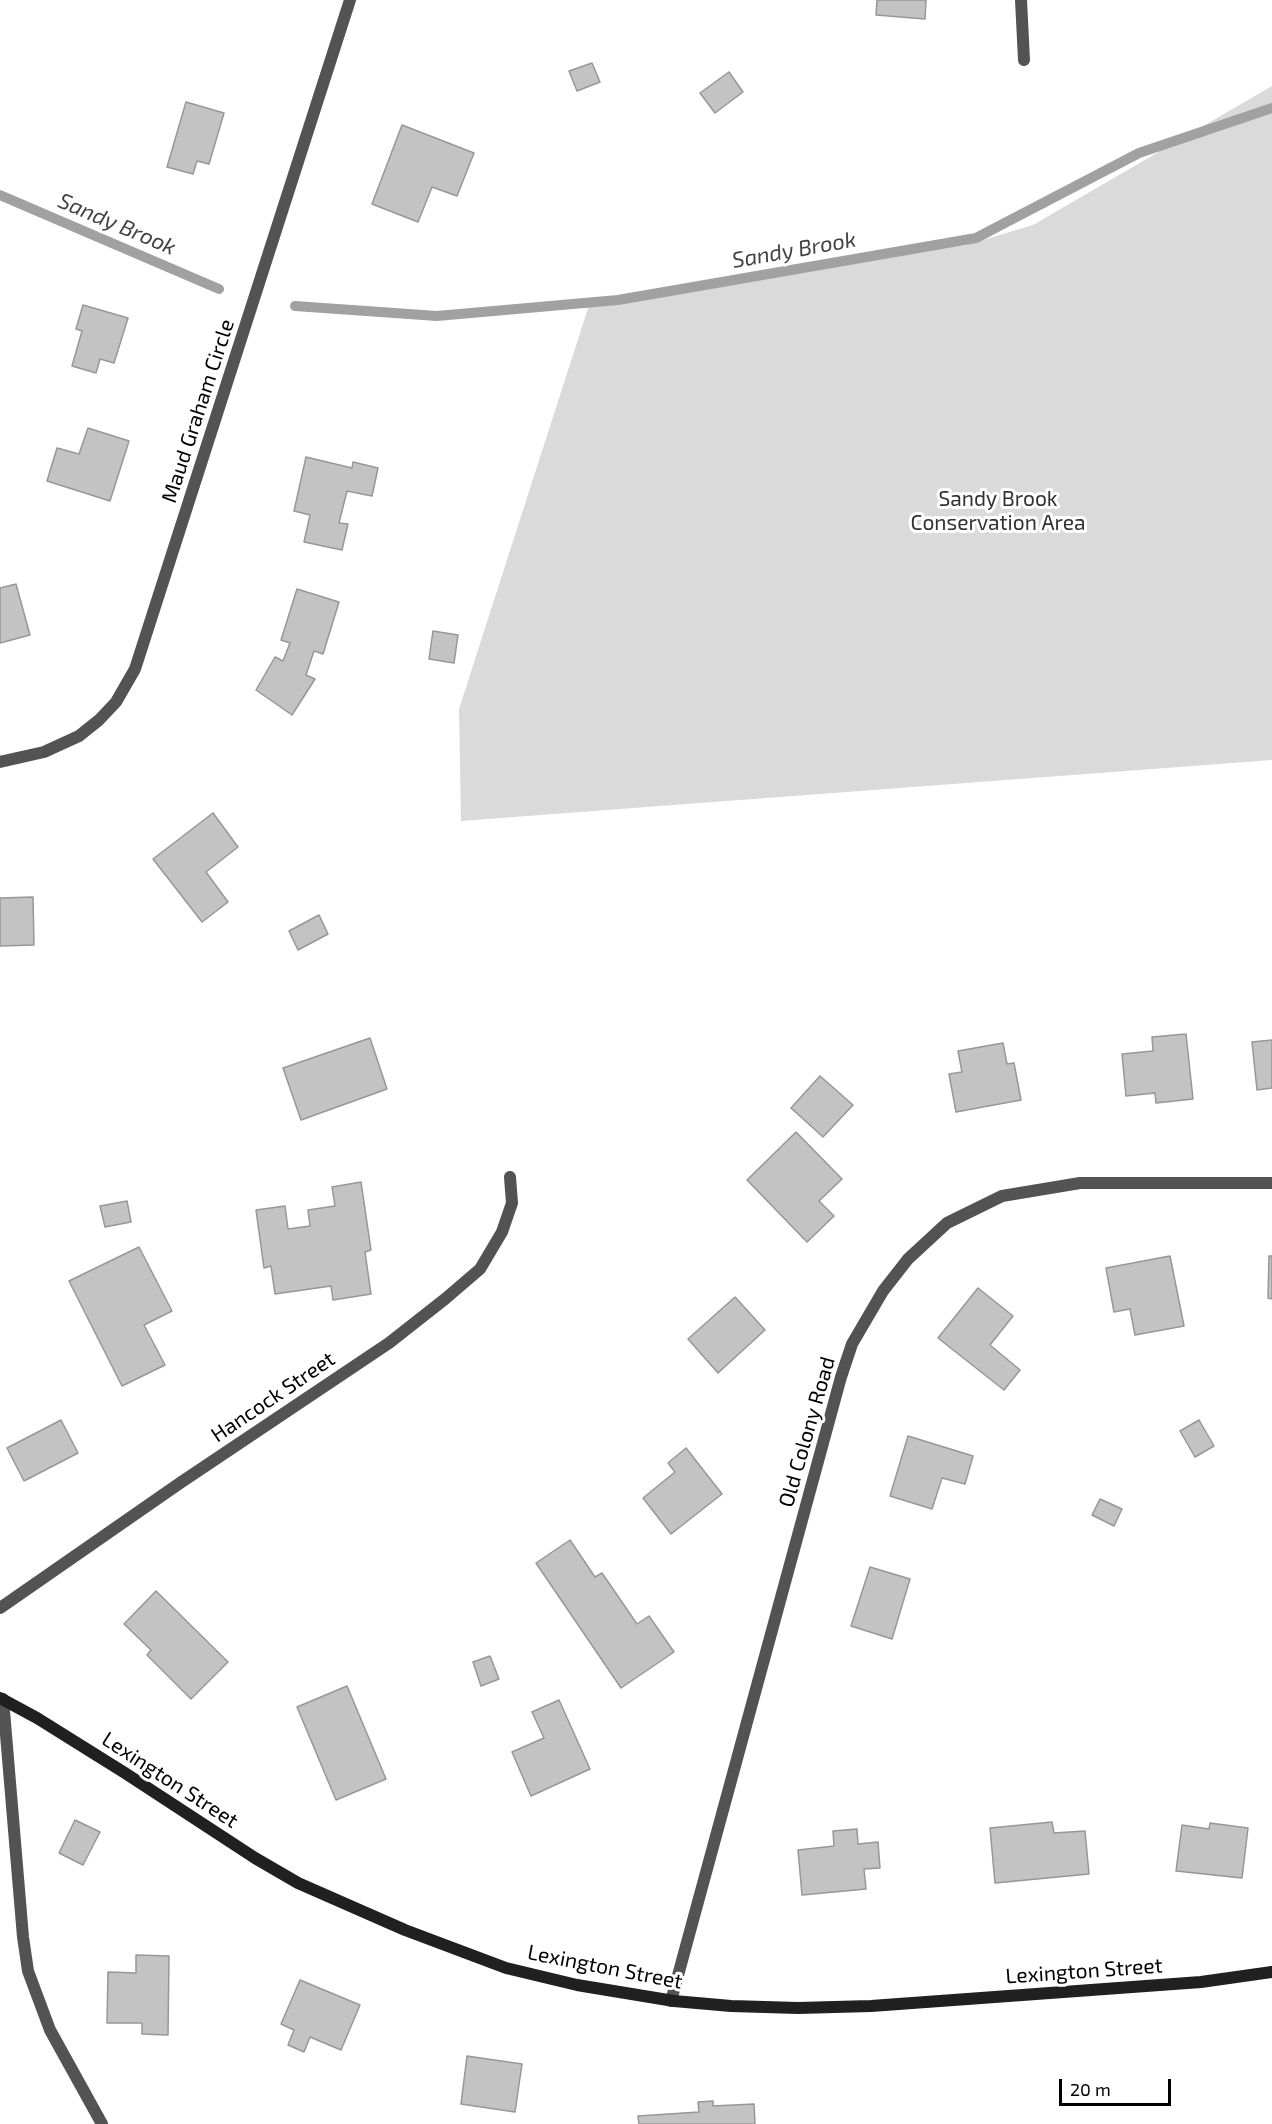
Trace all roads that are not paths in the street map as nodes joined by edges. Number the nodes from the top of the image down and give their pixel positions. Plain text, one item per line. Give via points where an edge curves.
1 (350, 0) edge
2 (1021, 0) edge
3 (1024, 60) dead end
4 (0, 762) edge
5 (510, 1177) dead end
6 (1272, 1183) edge
7 (0, 1608) edge
8 (1, 1699) edge
9 (1272, 1972) edge
10 (671, 2001) junction
11 (102, 2124) edge

1 - 4 street, Maud Graham Circle via 135,669 112,707 79,736 44,752
2 - 3 street
5 - 7 street, Hancock Street via 512,1203 502,1232 480,1269 445,1299 389,1343
6 - 10 street, Old Colony Road via 1080,1184 1002,1196 947,1223 908,1259 883,1291 852,1344 841,1377
8 - 10 street, Lexington Street via 125,1773 255,1858 352,1908 506,1968
8 - 11 street via 28,1971 50,2030
9 - 10 street, Lexington Street via 1201,1982 872,2006 742,2007

